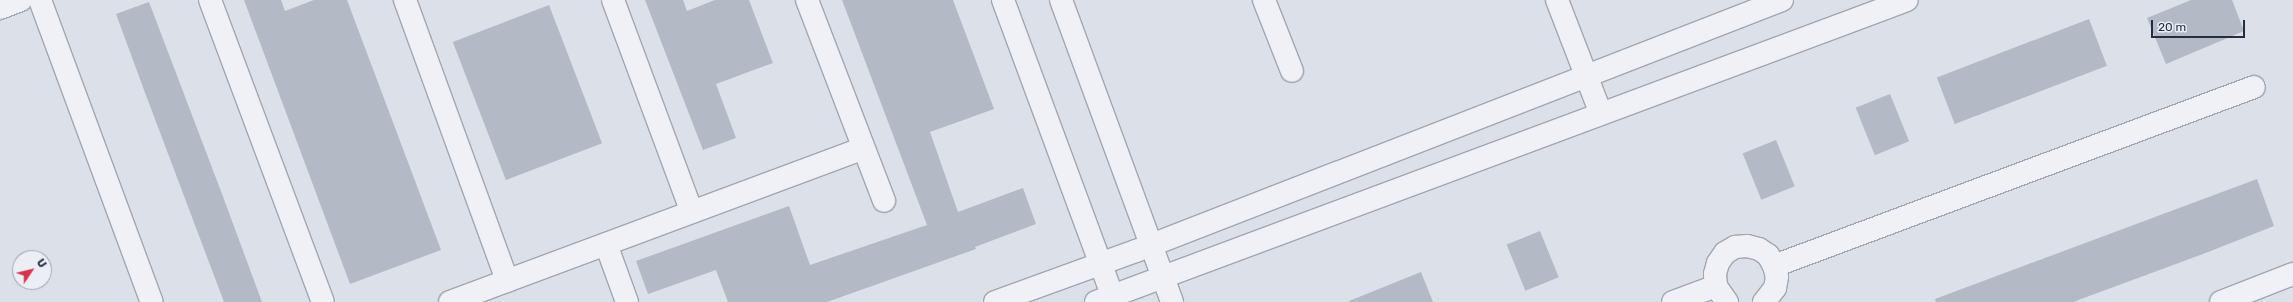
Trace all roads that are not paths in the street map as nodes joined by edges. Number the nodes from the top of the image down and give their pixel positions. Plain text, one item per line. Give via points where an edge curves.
1 (21, 0) edge
2 (40, 0) edge
3 (210, 0) edge
4 (405, 0) edge
5 (613, 0) edge
6 (807, 0) edge
7 (1003, 0) edge
8 (1061, 0) edge
9 (1264, 0) edge
10 (1557, 0) edge
11 (1782, 0) edge
12 (1907, 0) edge
13 (0, 8) edge
14 (1292, 71) dead end
15 (1586, 76) junction
16 (2254, 87) dead end
17 (1601, 114) junction
18 (862, 149) junction
19 (884, 201) dead end
20 (692, 212) junction
21 (606, 244) junction
22 (1143, 247) junction
23 (1105, 261) junction
24 (1774, 266) junction
25 (2293, 274) edge
26 (1156, 280) junction
27 (507, 281) junction
28 (1722, 294) edge
29 (1773, 297) edge
30 (1112, 298) edge
31 (152, 302) edge
32 (323, 302) edge
33 (450, 302) edge
34 (627, 302) edge
35 (995, 302) edge
36 (1172, 302) edge
37 (1673, 302) edge
38 (2221, 302) edge

1 - 13 street
2 - 31 street
3 - 32 street
4 - 27 street
5 - 20 street
6 - 18 street
7 - 23 street
8 - 22 street
9 - 14 street
10 - 15 street
11 - 15 street
12 - 17 street
15 - 17 street
15 - 22 street
16 - 24 street
17 - 26 street
18 - 19 street
18 - 20 street
20 - 21 street
21 - 27 street
21 - 34 street
22 - 23 street
22 - 26 street
23 - 30 street
23 - 35 street
24 - 28 street via 1768,256 1759,249 1735,247 1725,253 1714,274
24 - 29 street
25 - 38 street
26 - 30 street
26 - 36 street
27 - 33 street
28 - 37 street

